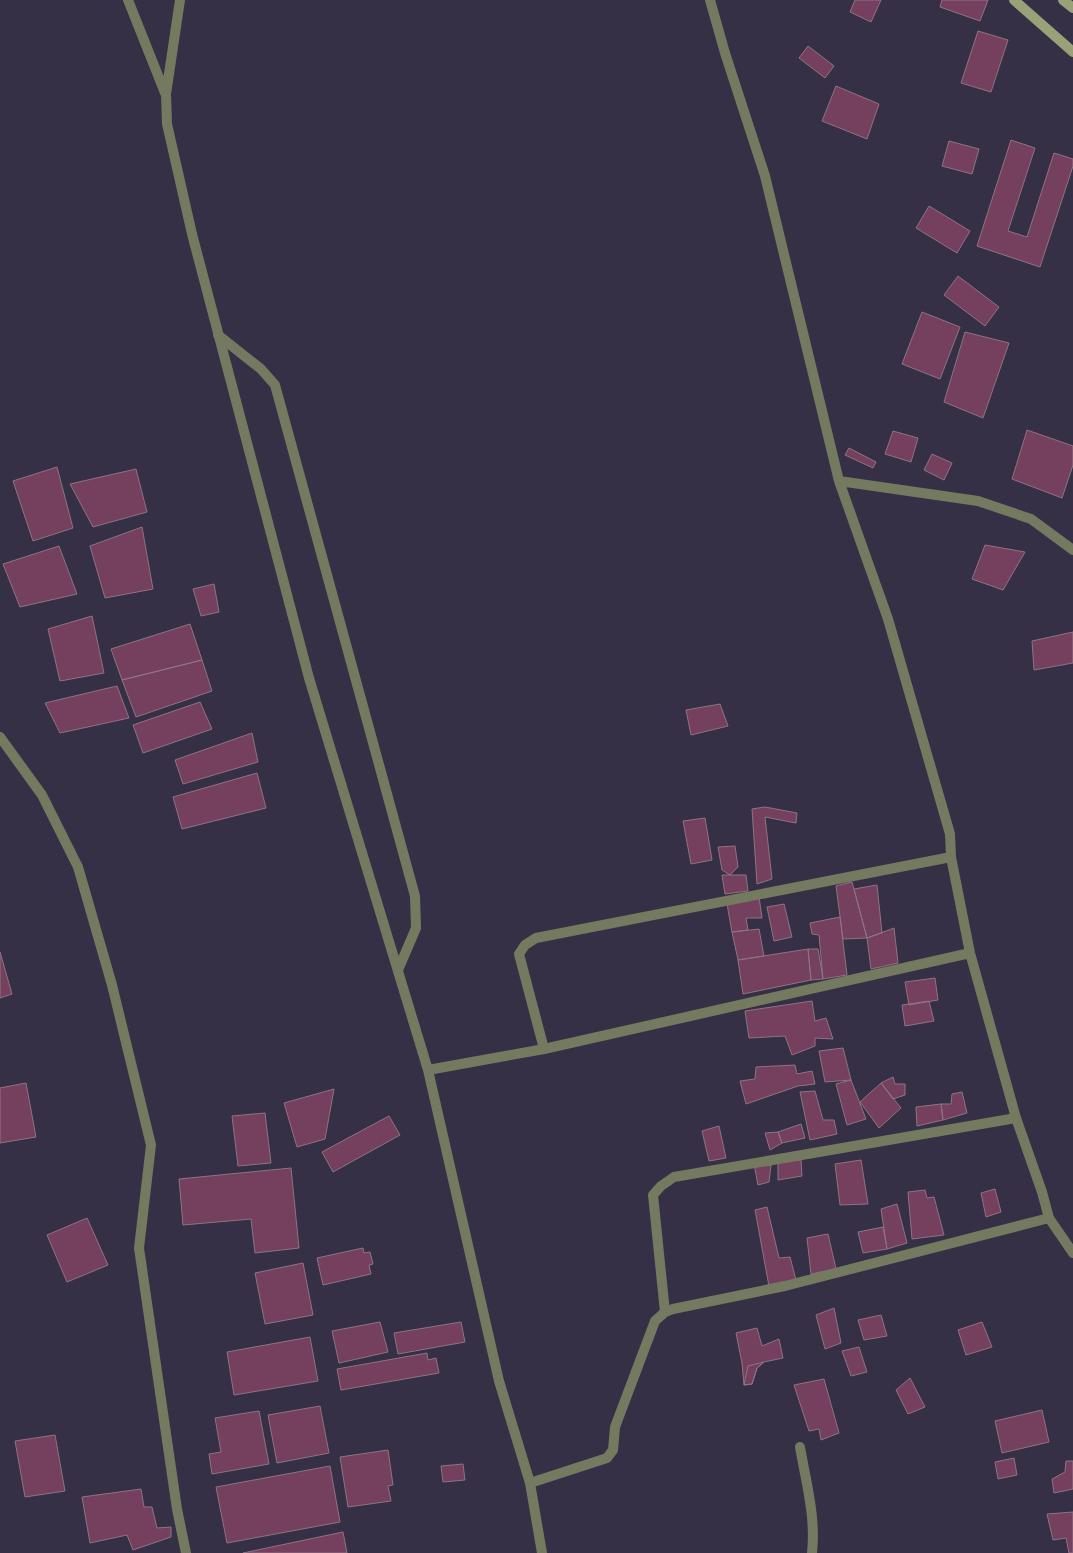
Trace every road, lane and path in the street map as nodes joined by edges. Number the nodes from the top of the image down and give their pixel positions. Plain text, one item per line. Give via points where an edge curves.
1 (128, 0) edge
2 (180, 0) edge
3 (710, 0) edge
4 (1014, 0) edge
5 (1064, 0) edge
6 (1073, 8) edge
7 (1073, 52) edge
8 (166, 94) junction
9 (218, 335) junction
10 (839, 481) junction
11 (1073, 550) edge
12 (0, 737) edge
13 (951, 857) junction
14 (970, 953) junction
15 (398, 970) junction
16 (544, 1049) junction
17 (428, 1070) junction
18 (1016, 1118) junction
19 (1049, 1218) junction
20 (1073, 1252) edge
21 (665, 1312) junction
22 (800, 1447) dead end
23 (530, 1483) junction
24 (186, 1553) edge
25 (542, 1553) edge
26 (812, 1553) edge

1 - 8 street
2 - 8 street
3 - 10 street via 765,176
4 - 7 main road
5 - 6 main road
8 - 9 street via 167,124
9 - 15 street via 309,678
9 - 15 street via 261,369 275,385 415,896 416,928
10 - 11 street via 978,501 1031,519
10 - 13 street via 888,619 950,834
12 - 24 street via 42,795 78,868 112,985 151,1145 139,1248
13 - 14 street
13 - 16 street via 536,938 519,954
14 - 16 street
14 - 18 street
15 - 17 street
16 - 17 street
17 - 23 street via 499,1381
18 - 19 street
18 - 21 street via 674,1177 653,1194
19 - 20 street
19 - 21 street via 786,1286
21 - 23 street via 655,1321 615,1428 614,1450 607,1458
22 - 26 street via 811,1505
23 - 25 street

